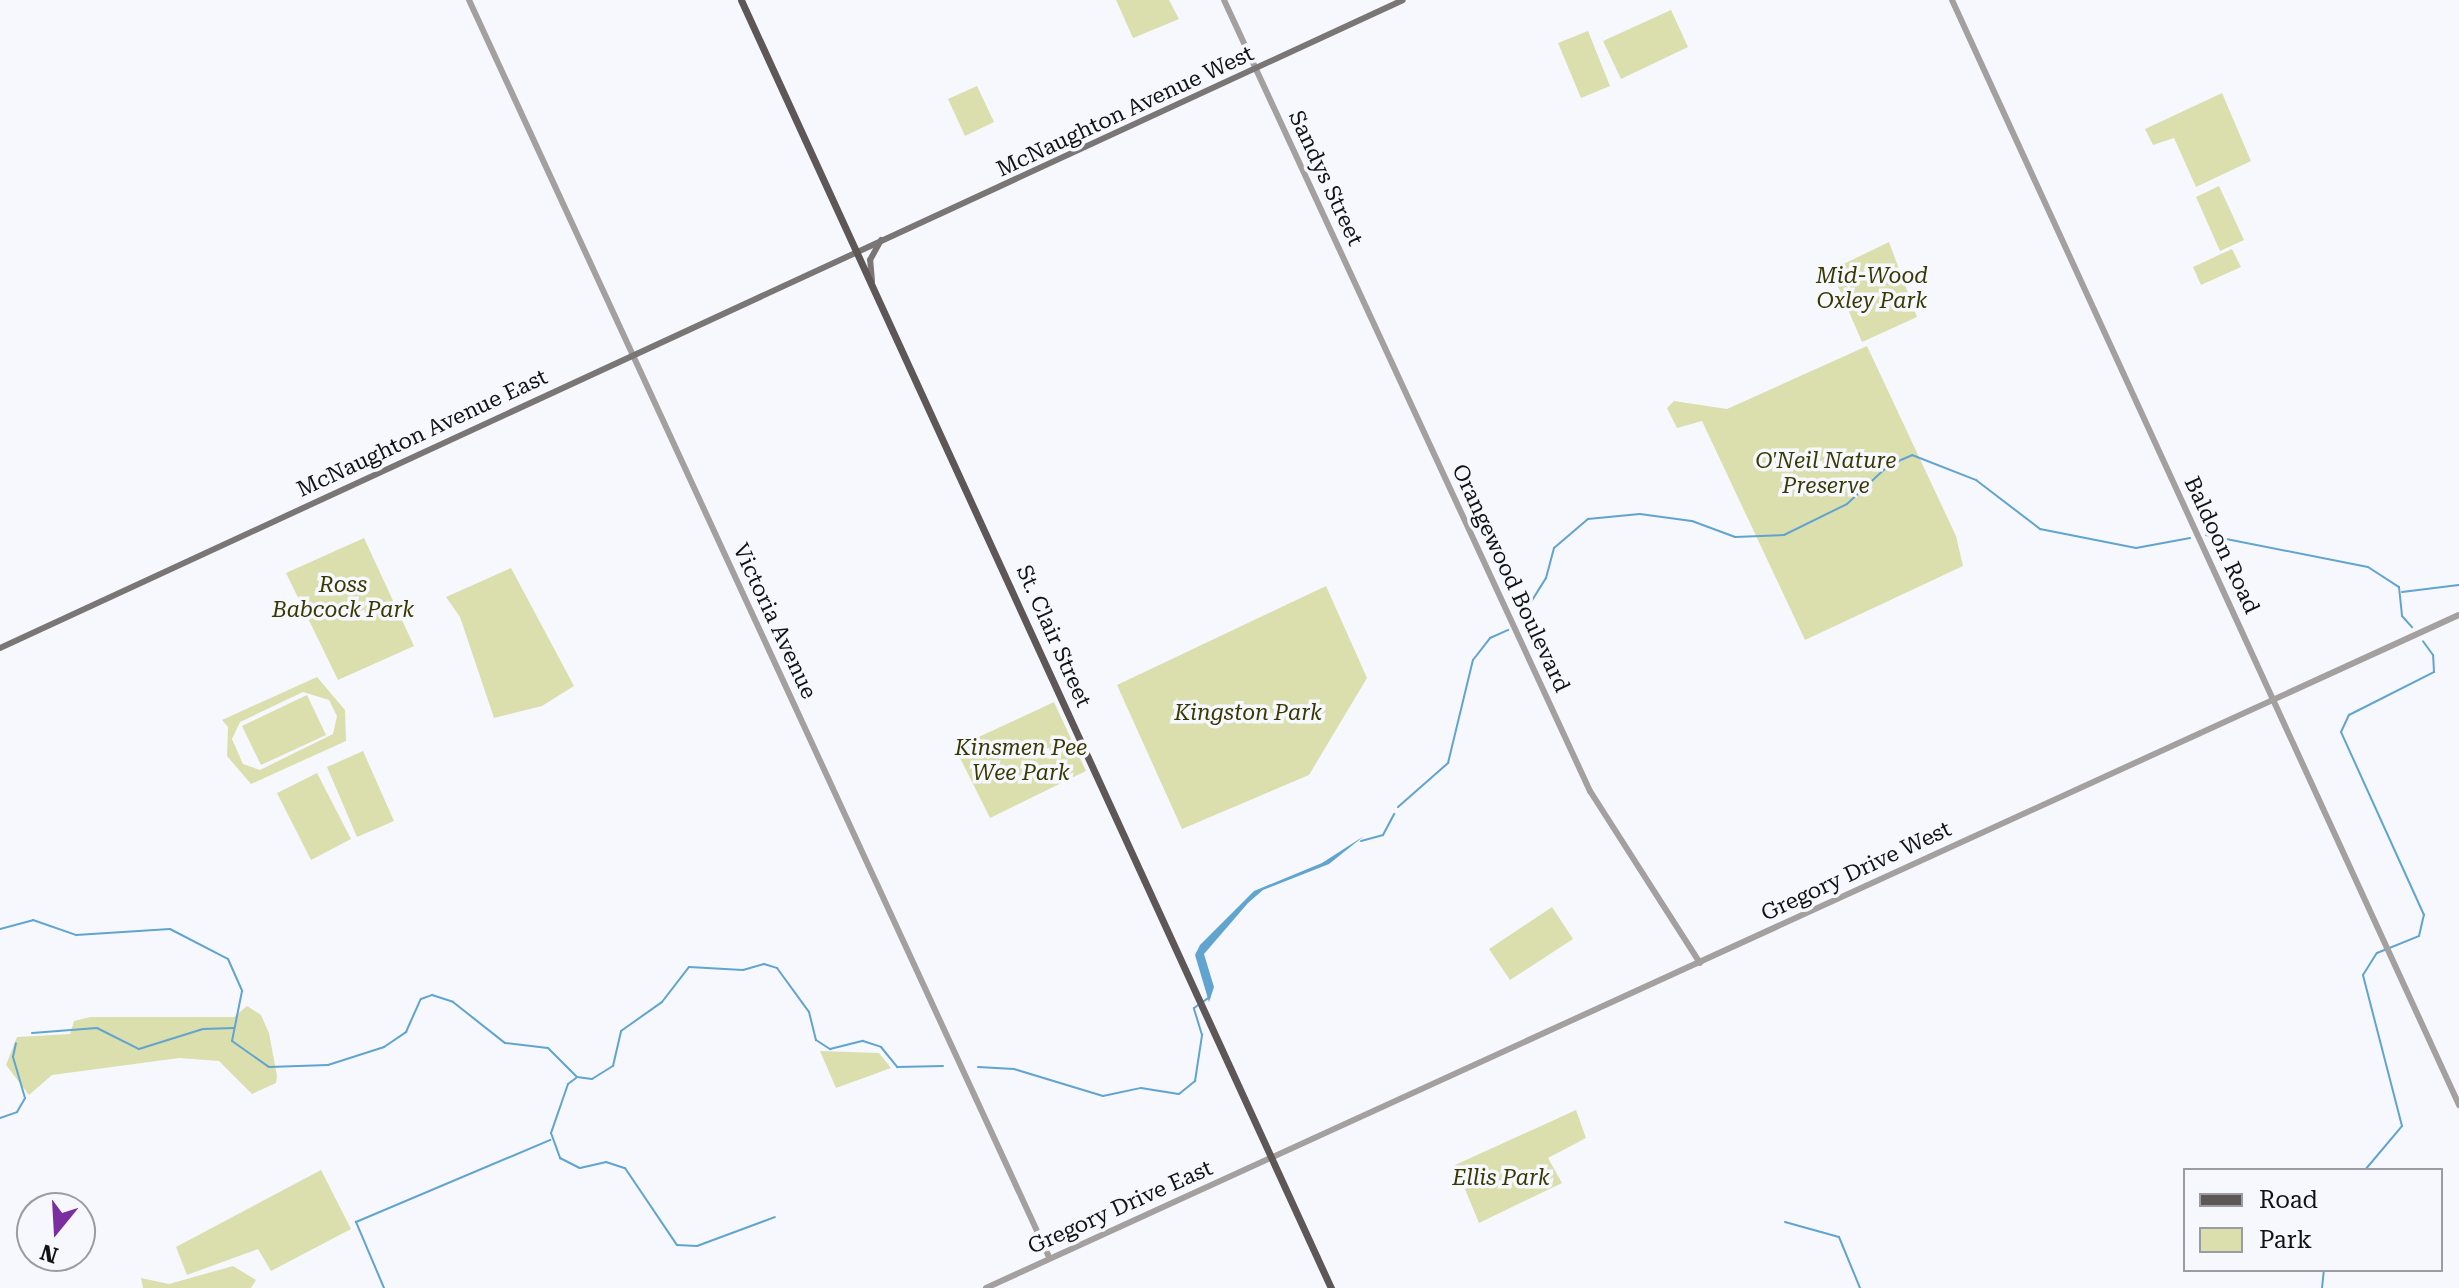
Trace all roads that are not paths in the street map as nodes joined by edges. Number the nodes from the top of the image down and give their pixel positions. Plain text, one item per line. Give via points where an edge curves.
1 (469, 0) edge
2 (741, 0) edge
3 (1224, 0) edge
4 (1403, 0) edge
5 (1952, 0) edge
6 (1256, 70) junction
7 (881, 240) junction
8 (859, 251) junction
9 (872, 283) junction
10 (633, 356) junction
11 (1397, 371) joint
12 (2459, 615) edge
13 (0, 648) edge
14 (2273, 700) junction
15 (1700, 963) junction
16 (2459, 1105) edge
17 (1269, 1159) junction
18 (1049, 1257) junction
19 (986, 1288) edge
20 (1331, 1288) edge

1 - 10 street, Victoria Avenue
2 - 8 main road, St. Clair Street
3 - 6 street, Sandys Street
4 - 6 main road, McNaughton Avenue West
5 - 14 street, Baldoon Road
6 - 7 main road, McNaughton Avenue West
6 - 11 street, Sandys Street
7 - 8 main road, McNaughton Avenue West
7 - 9 main road via 870,260
8 - 9 main road, St. Clair Street
8 - 10 main road, McNaughton Avenue East
9 - 17 main road, St. Clair Street
10 - 13 main road, McNaughton Avenue East
10 - 18 street, Victoria Avenue
11 - 15 street, Orangewood Boulevard via 1595,799
12 - 14 street, Gregory Drive West
14 - 15 street, Gregory Drive West
14 - 16 street, Baldoon Road
15 - 17 street, Gregory Drive West
17 - 18 street, Gregory Drive East
17 - 20 main road, St. Clair Street
18 - 19 street, Gregory Drive East

